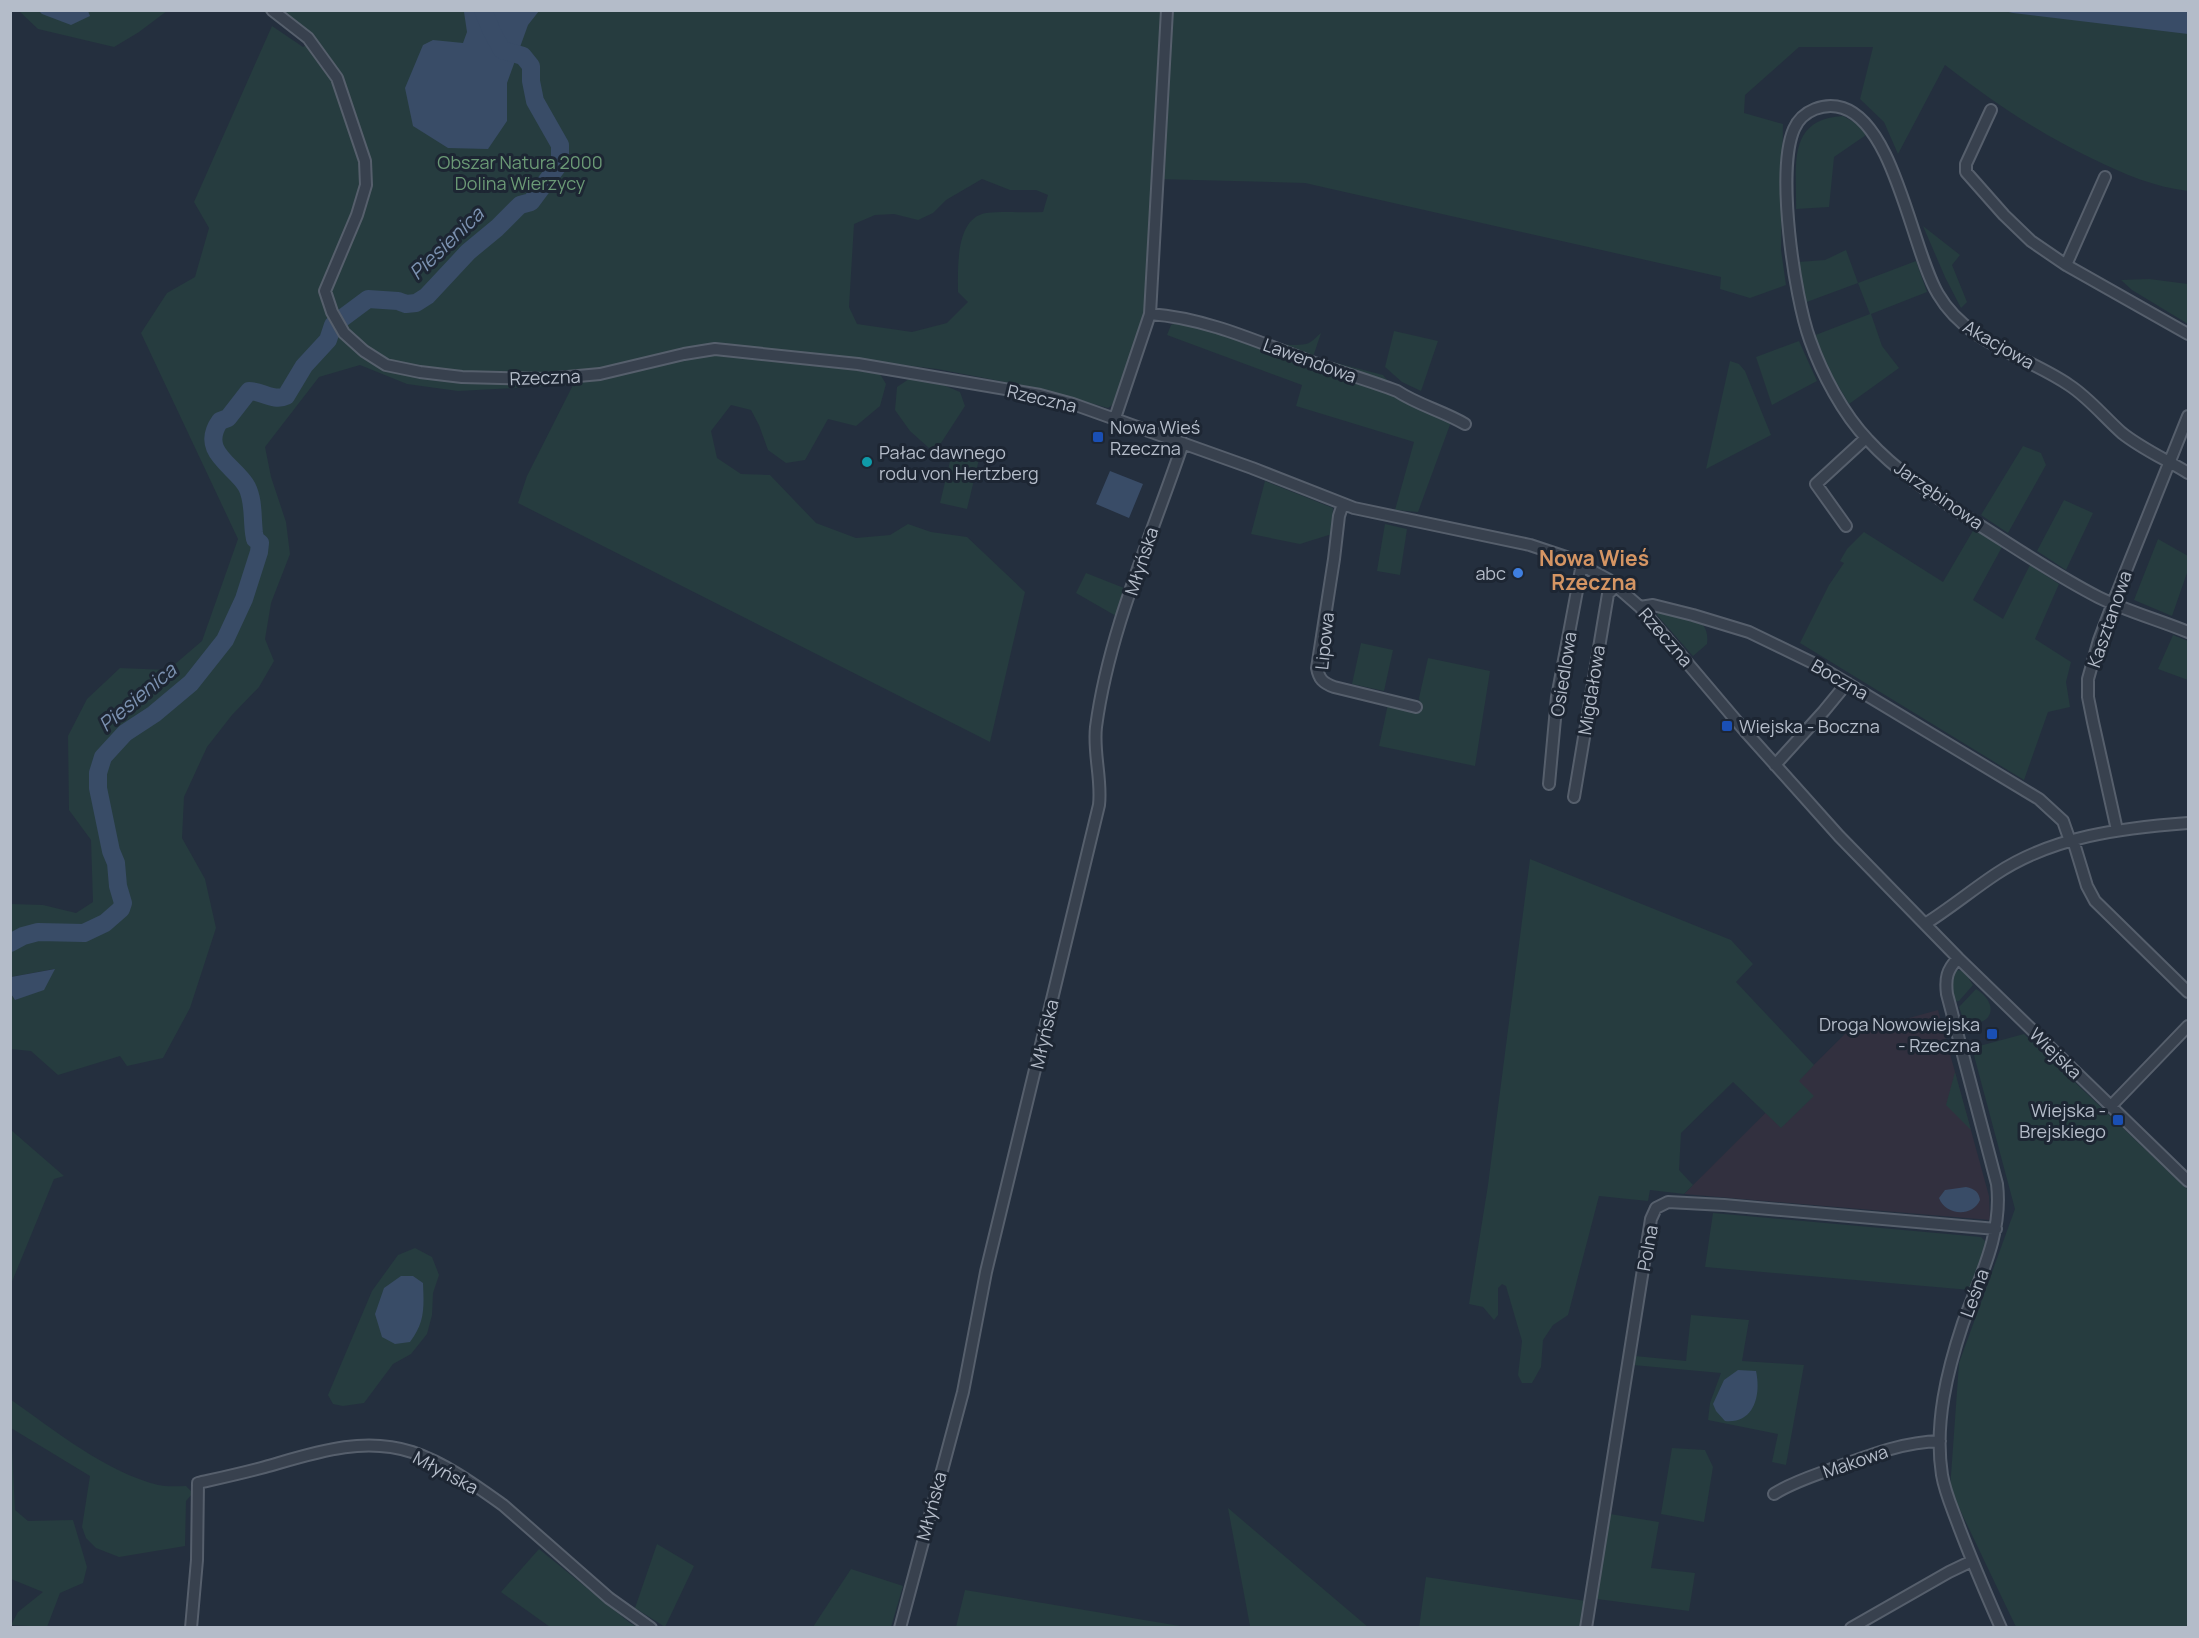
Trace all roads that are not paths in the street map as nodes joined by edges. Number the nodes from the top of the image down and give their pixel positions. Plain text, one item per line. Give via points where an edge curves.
1 (272, 10) edge
2 (1167, 10) edge
3 (1821, 106) joint
4 (1991, 110) dead end
5 (2105, 177) dead end
6 (2066, 265) junction
7 (1150, 314) junction
8 (2188, 334) edge
9 (2188, 416) edge
10 (1115, 418) junction
11 (1465, 424) dead end
12 (1866, 438) junction
13 (1183, 443) junction
14 (2169, 462) junction
15 (2188, 473) edge
16 (1343, 504) junction
17 (1846, 526) dead end
18 (1582, 564) junction
19 (1616, 586) junction
20 (2113, 603) junction
21 (1640, 607) junction
22 (2188, 632) edge
23 (1847, 682) junction
24 (1416, 707) dead end
25 (1775, 765) junction
26 (1549, 784) dead end
27 (1574, 797) dead end
28 (2188, 823) edge
29 (2116, 830) junction
30 (2071, 840) junction
31 (1925, 924) junction
32 (1958, 957) junction
33 (2188, 992) edge
34 (2188, 1026) edge
35 (2110, 1107) junction
36 (2188, 1181) edge
37 (1996, 1228) junction
38 (1940, 1441) junction
39 (1774, 1494) dead end
40 (1972, 1562) junction
41 (191, 1628) edge
42 (651, 1628) edge
43 (900, 1628) edge
44 (1586, 1628) edge
45 (1851, 1628) edge
46 (2001, 1628) edge

1 - 10 street, Rzeczna via 308,38 337,78 365,161 366,185 357,215 325,291 344,333 386,365 462,377 546,379 600,374 715,349 858,364 1040,395
2 - 7 street
3 - 12 street, Jarzębinowa via 1801,118 1790,142 1788,185 1793,265 1800,307 1815,354 1838,399
3 - 14 street, Akacjowa via 1850,111 1875,137 1897,182 1930,279 1960,323 2070,385 2124,434
4 - 6 street via 1966,172 2031,241
5 - 6 street
6 - 8 street
7 - 10 street
7 - 11 street, Lawendowa via 1176,316 1245,336 1398,391
9 - 14 street, Kasztanowa
10 - 13 street, Rzeczna
12 - 17 street via 1815,484
12 - 20 street, Jarzębinowa via 1905,475 1951,507 2044,567
13 - 16 street, Rzeczna
13 - 43 street, Młyńska via 1143,551 1101,701 1096,740 1099,805 986,1272 963,1392
14 - 15 street, Akacjowa
14 - 20 street, Kasztanowa
16 - 18 street, Rzeczna via 1530,545
16 - 24 street, Lipowa via 1318,676 1334,687
18 - 19 street, Rzeczna
18 - 26 street, Osiedlowa via 1557,696
19 - 21 street, Rzeczna
19 - 27 street, Migdałowa via 1608,594
20 - 22 street, Jarzębinowa
20 - 29 street, Kasztanowa via 2092,663 2088,697
21 - 23 street, Boczna via 1668,608 1749,632
21 - 25 street, Rzeczna
23 - 25 street
23 - 30 street, Boczna via 2039,799 2063,822
25 - 31 street, Rzeczna via 1831,829
28 - 29 street
29 - 30 street
30 - 31 street via 1996,874
30 - 33 street, Boczna via 2095,901
31 - 32 street, Wiejska
32 - 35 street, Wiejska
32 - 37 street, Leśna via 1945,978 1947,994 1997,1184
34 - 35 street
35 - 36 street, Wiejska
37 - 38 street, Leśna via 1946,1380
37 - 44 street, Polna via 1724,1205 1668,1202 1656,1208 1651,1219
38 - 39 street, Makowa via 1900,1446 1863,1457
38 - 40 street, Leśna via 1948,1498
40 - 45 street
40 - 46 street, Leśna
41 - 42 street, Młyńska via 198,1484 340,1447 368,1444 432,1460 503,1505 609,1598

